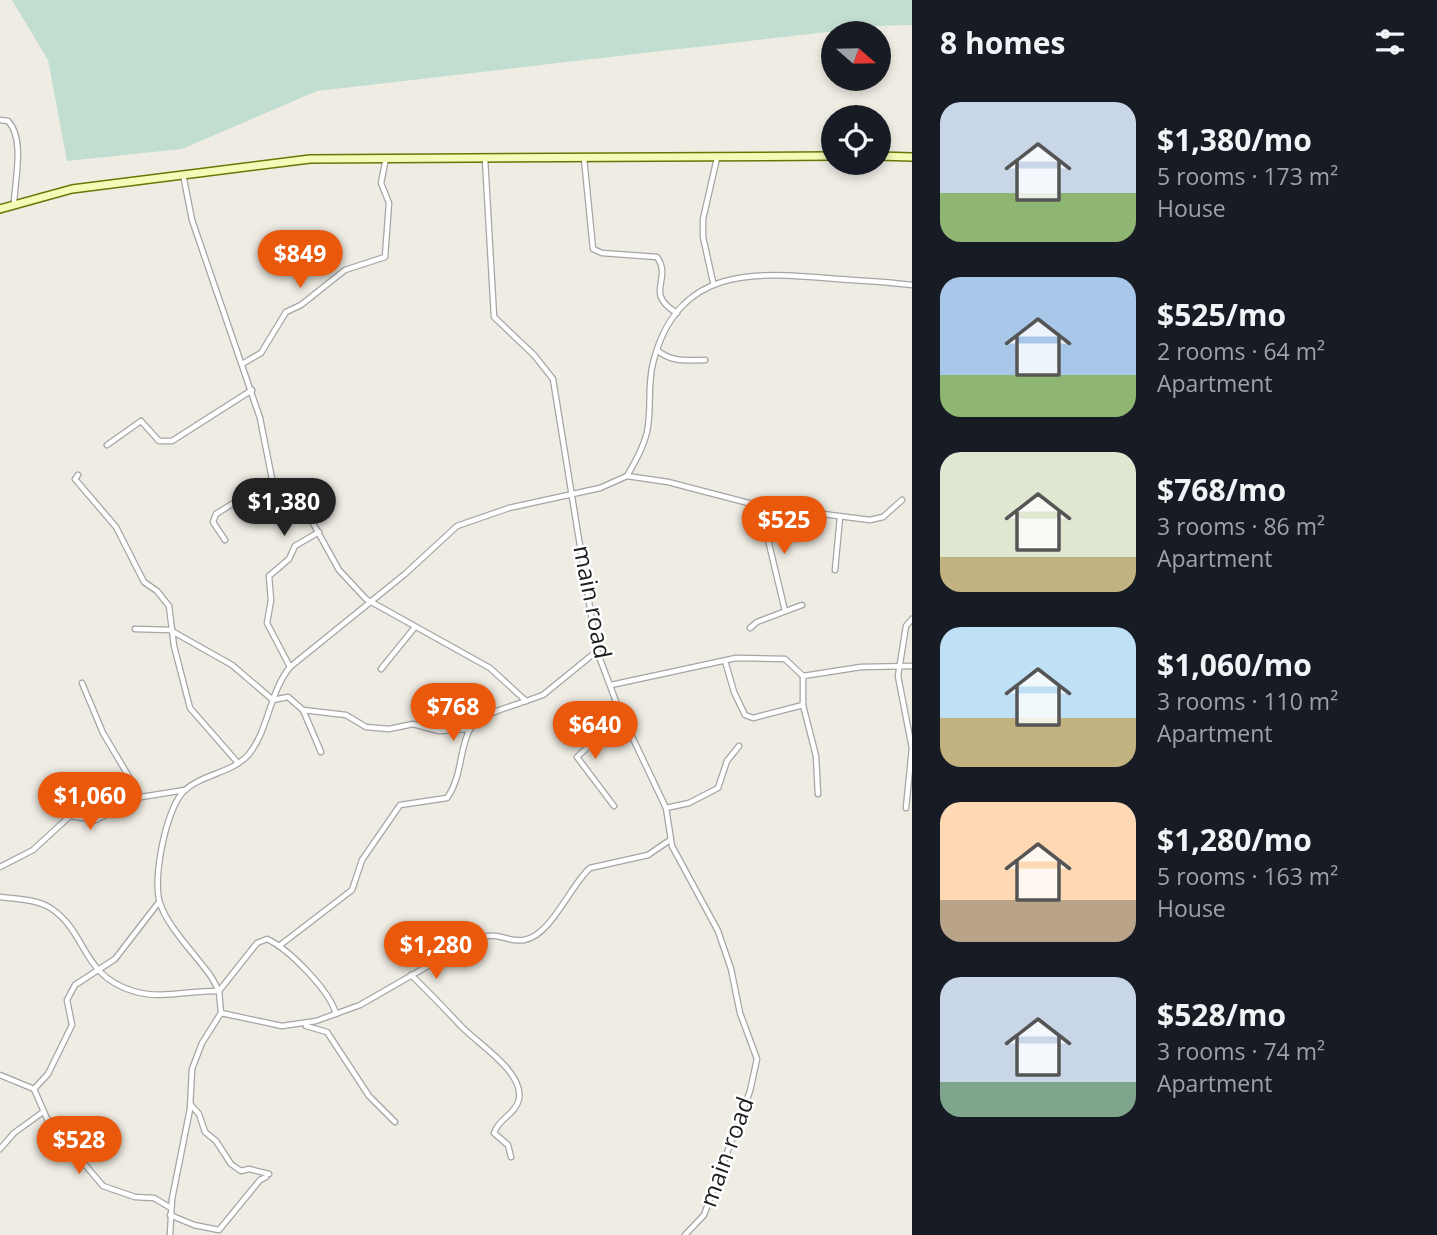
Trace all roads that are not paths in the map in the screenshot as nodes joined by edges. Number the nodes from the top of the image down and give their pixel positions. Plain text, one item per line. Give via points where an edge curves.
1 (0, 120) edge
2 (821, 156) edge
3 (891, 156) edge
4 (912, 157) edge
5 (386, 158) junction
6 (584, 158) junction
7 (717, 158) junction
8 (485, 159) junction
9 (183, 173) junction
10 (14, 203) junction
11 (0, 209) edge
12 (713, 282) junction
13 (912, 285) edge
14 (677, 313) junction
15 (657, 349) junction
16 (705, 360) dead end
17 (242, 364) junction
18 (252, 390) junction
19 (107, 445) dead end
20 (78, 475) dead end
21 (627, 475) junction
22 (272, 479) junction
23 (570, 494) junction
24 (902, 500) dead end
25 (760, 506) junction
26 (840, 517) junction
27 (319, 532) junction
28 (225, 540) dead end
29 (835, 570) dead end
30 (372, 602) junction
31 (802, 605) dead end
32 (785, 611) junction
33 (912, 619) edge
34 (415, 628) junction
35 (750, 628) dead end
36 (135, 629) dead end
37 (173, 632) junction
38 (597, 651) junction
39 (725, 661) junction
40 (900, 666) junction
41 (912, 666) edge
42 (290, 667) junction
43 (381, 668) dead end
44 (803, 676) junction
45 (82, 683) dead end
46 (611, 685) junction
47 (273, 700) junction
48 (526, 701) junction
49 (803, 705) junction
50 (303, 710) junction
51 (627, 728) junction
52 (470, 729) junction
53 (738, 746) dead end
54 (321, 752) dead end
55 (237, 763) junction
56 (185, 790) junction
57 (818, 794) dead end
58 (141, 797) junction
59 (614, 806) dead end
60 (666, 808) junction
61 (906, 808) dead end
62 (670, 840) junction
63 (0, 867) edge
64 (0, 897) edge
65 (159, 902) junction
66 (279, 946) junction
67 (96, 971) junction
68 (411, 975) junction
69 (219, 991) junction
70 (221, 1013) junction
71 (336, 1014) junction
72 (301, 1026) junction
73 (0, 1075) edge
74 (34, 1089) junction
75 (190, 1105) junction
76 (43, 1112) junction
77 (395, 1122) dead end
78 (0, 1149) edge
79 (511, 1157) dead end
80 (171, 1212) junction
81 (212, 1230) junction
82 (170, 1235) edge
83 (219, 1235) edge
84 (685, 1235) edge

1 - 10 street via 11,123 15,136
2 - 7 main road
3 - 4 main road
5 - 8 main road
5 - 9 main road via 310,159
5 - 17 street via 381,183 389,203 385,257 345,270 286,312 261,353
6 - 7 main road
6 - 8 main road
6 - 14 street via 593,249 657,257 661,262 659,296
7 - 12 street via 704,219
8 - 23 street, main road via 494,317 553,379
9 - 10 main road via 72,189
9 - 17 street via 192,220
10 - 11 main road
12 - 13 street via 789,274
12 - 14 street
14 - 15 street
15 - 16 street via 666,357 687,362
15 - 21 street via 651,369 647,433
17 - 18 street
18 - 19 street via 172,441 159,440 141,421
18 - 22 street
20 - 37 street via 79,488 116,527 144,582 169,606
21 - 23 street via 600,488
21 - 25 street
22 - 27 street
22 - 28 street via 213,518
23 - 30 street via 457,526
23 - 38 street, main road via 584,554
24 - 26 street via 883,517
25 - 26 street
25 - 32 street
26 - 29 street
27 - 30 street via 339,570
27 - 42 street via 295,545 289,559 269,576 267,622
30 - 34 street
30 - 42 street
31 - 32 street
32 - 35 street
33 - 40 street via 906,626
34 - 43 street
34 - 48 street via 490,668
36 - 37 street
37 - 47 street via 232,665
37 - 55 street via 190,708
38 - 46 street, main road
38 - 48 street via 543,695
39 - 44 street via 785,659
39 - 46 street
39 - 49 street via 745,715 753,718
40 - 41 street
40 - 44 street
40 - 61 street via 912,748
42 - 47 street
44 - 49 street
45 - 58 street via 103,733
46 - 51 street, main road
47 - 50 street via 288,698
47 - 55 street via 257,742
48 - 52 street via 496,712
49 - 57 street via 816,756
50 - 52 street via 346,715 366,727 413,724 439,731
50 - 54 street
51 - 59 street via 577,757
51 - 60 street, main road
52 - 66 street via 447,798 400,805 362,860 352,890
53 - 60 street via 718,788 689,803
55 - 56 street
56 - 58 street
56 - 65 street via 175,802 164,836
58 - 63 street via 102,818 67,817 33,850
60 - 62 street, main road
62 - 68 street via 648,855 590,868 533,936 525,940 491,934 475,939
62 - 84 street, main road via 718,931 757,1059 750,1091 704,1215
64 - 67 street via 53,909
65 - 67 street via 120,954
65 - 69 street
66 - 69 street via 261,940
66 - 71 street via 330,999
67 - 69 street via 145,994
67 - 74 street via 70,993 66,1006 72,1025 48,1074
68 - 71 street
68 - 79 street via 488,1048 513,1080 519,1094 517,1105 494,1133 508,1145
69 - 70 street
70 - 72 street
70 - 75 street via 194,1059
71 - 72 street
72 - 77 street via 327,1032 369,1096
73 - 74 street
74 - 76 street
75 - 80 street
75 - 81 street via 231,1164 267,1176 226,1226
76 - 78 street
76 - 80 street via 103,1186 154,1198
80 - 81 street
80 - 82 street
81 - 83 street

